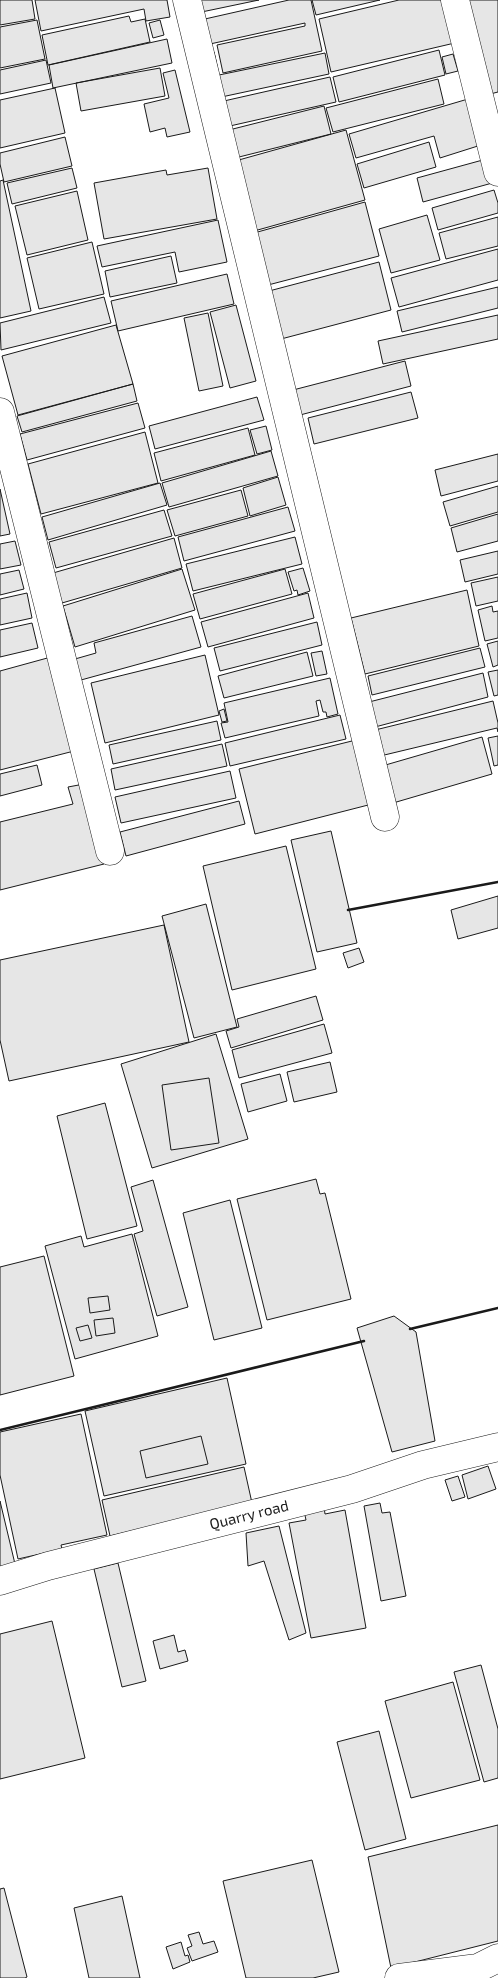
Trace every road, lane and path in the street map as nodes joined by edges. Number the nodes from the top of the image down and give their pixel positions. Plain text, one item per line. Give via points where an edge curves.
1 (187, 0) edge
2 (455, 0) edge
3 (498, 172) edge
4 (0, 412) edge
5 (384, 817) dead end
6 (110, 851) dead end
7 (498, 1447) edge
8 (0, 1580) edge
9 (498, 1958) edge
10 (399, 1978) edge

1 - 5 street
2 - 3 street
4 - 6 street
7 - 8 street, Quarry road via 423,1465 352,1489
9 - 10 street via 478,1968

